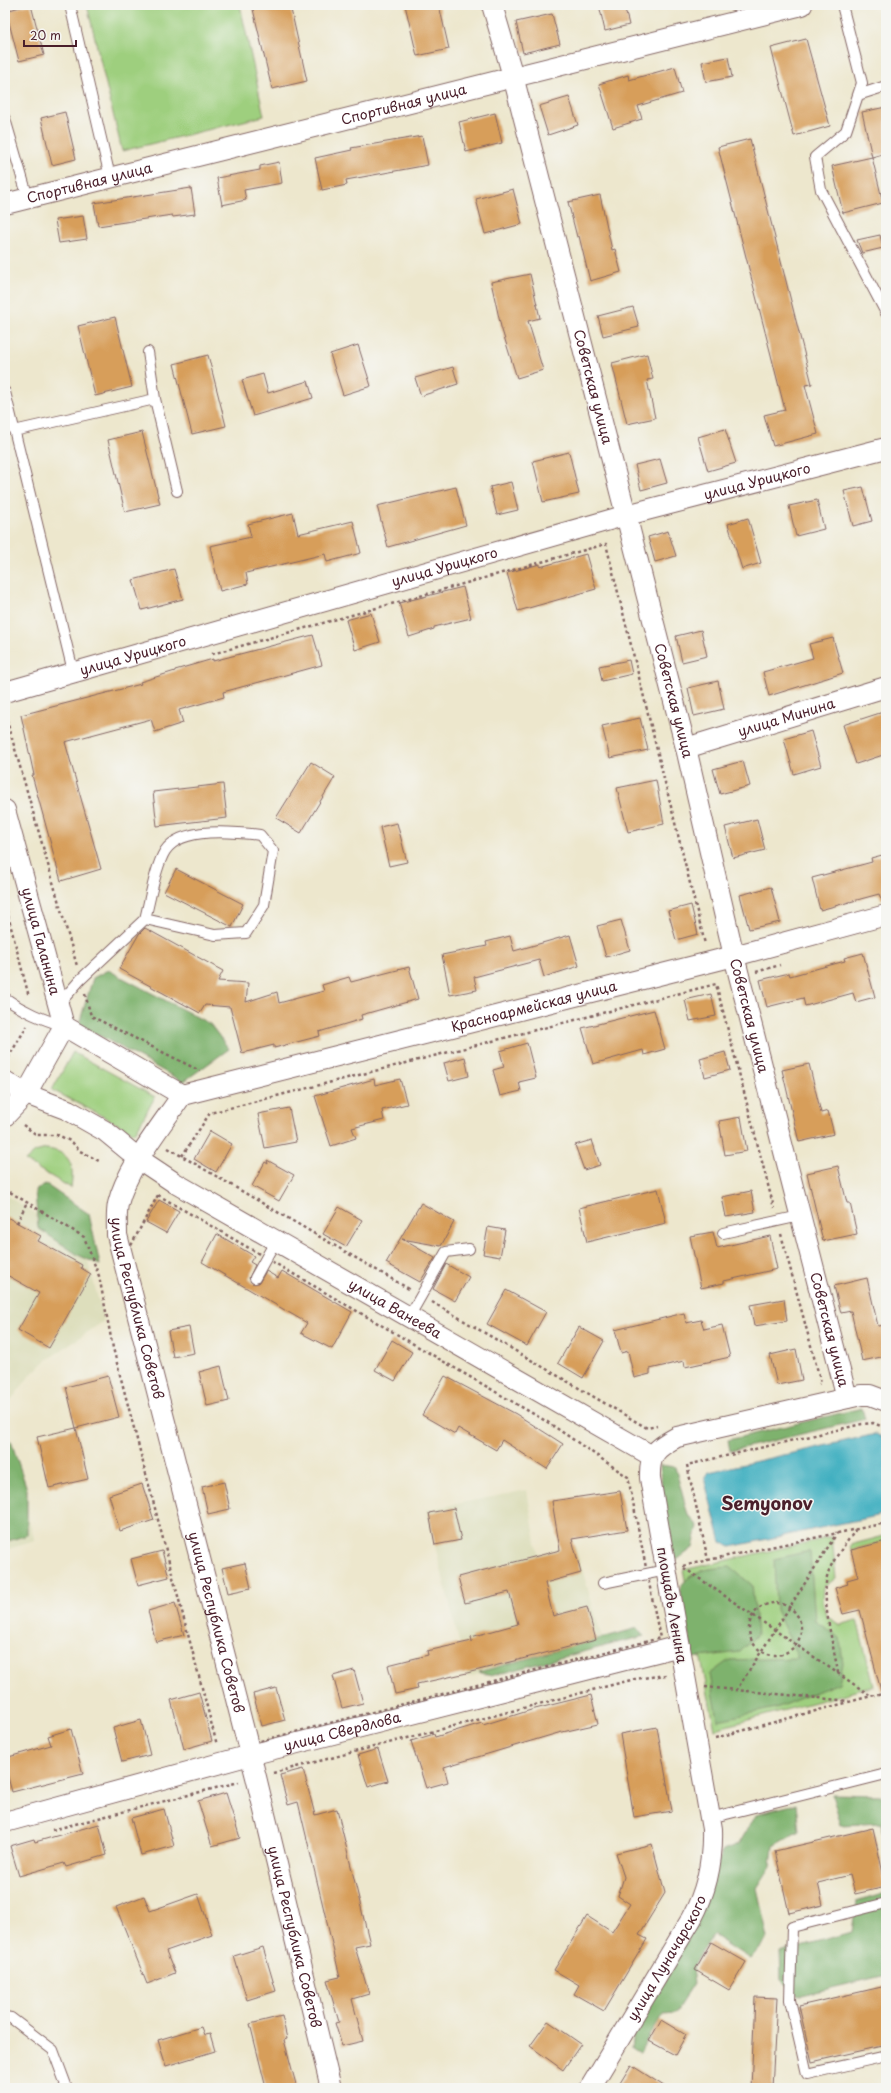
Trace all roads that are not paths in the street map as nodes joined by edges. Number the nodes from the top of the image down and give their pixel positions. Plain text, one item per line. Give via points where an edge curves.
1 (70, 5) edge
2 (492, 5) edge
3 (802, 5) edge
4 (842, 5) edge
5 (513, 76) junction
6 (886, 86) edge
7 (858, 95) junction
8 (5, 119) edge
9 (110, 177) junction
10 (28, 198) junction
11 (5, 204) edge
12 (886, 313) edge
13 (148, 352) dead end
14 (5, 392) edge
15 (155, 399) junction
16 (14, 431) junction
17 (886, 448) edge
18 (177, 491) dead end
19 (627, 515) junction
20 (73, 671) junction
21 (886, 687) edge
22 (5, 692) edge
23 (686, 748) junction
24 (5, 810) edge
25 (886, 915) edge
26 (145, 919) junction
27 (734, 956) junction
28 (5, 998) edge
29 (58, 1005) junction
30 (64, 1026) junction
31 (5, 1081) edge
32 (26, 1094) junction
33 (182, 1095) junction
34 (14, 1120) edge
35 (139, 1160) junction
36 (800, 1216) junction
37 (724, 1233) dead end
38 (276, 1240) junction
39 (469, 1249) dead end
40 (255, 1278) dead end
41 (409, 1317) junction
42 (847, 1398) junction
43 (886, 1401) edge
44 (652, 1456) junction
45 (666, 1570) junction
46 (603, 1583) dead end
47 (680, 1646) junction
48 (250, 1755) junction
49 (886, 1774) edge
50 (710, 1818) junction
51 (5, 1822) edge
52 (886, 1903) edge
53 (5, 2017) edge
54 (886, 2056) edge
55 (64, 2088) edge
56 (331, 2088) edge
57 (590, 2088) edge

1 - 9 lane
2 - 5 street, Советская улица
3 - 5 street, Спортивная улица
4 - 7 lane via 862,83
5 - 9 street, Спортивная улица
5 - 19 street, Советская улица
6 - 7 lane
7 - 12 lane via 846,131 815,157 821,190
8 - 10 lane
9 - 10 street, Спортивная улица
10 - 11 street, Спортивная улица
13 - 15 lane
14 - 16 lane
15 - 16 lane
15 - 18 lane
16 - 20 lane
17 - 19 street, улица Урицкого
19 - 20 street, улица Урицкого
19 - 23 street, Советская улица
20 - 22 street, улица Урицкого
21 - 23 street, улица Минина
23 - 27 street, Советская улица
24 - 29 street, улица Галанина
25 - 27 street, Красноармейская улица
26 - 26 lane via 215,935 246,933 264,905 273,851 260,835 228,831 181,838 165,851 154,880
26 - 29 lane via 81,979
27 - 33 street, Красноармейская улица
27 - 36 street, Советская улица
28 - 30 lane via 33,1016
29 - 30 street, улица Галанина
30 - 32 street
30 - 33 street
31 - 32 street, улица Ванеева
32 - 34 street
32 - 35 street, улица Ванеева via 68,1110 105,1131
33 - 35 street, улица Республика Советов
35 - 38 street, улица Ванеева
35 - 48 street, улица Республика Советов via 119,1203 118,1235
36 - 37 lane
36 - 42 street, Советская улица
38 - 40 lane
38 - 41 street, улица Ванеева
39 - 41 lane via 446,1252
41 - 44 street, улица Ванеева
42 - 43 street via 870,1395
42 - 44 street via 677,1437 662,1445
44 - 45 street, площадь Ленина via 650,1478
45 - 46 lane
45 - 47 street, площадь Ленина
47 - 48 street, улица Свердлова
47 - 50 street, площадь Ленина
48 - 51 street, улица Свердлова
48 - 56 street, улица Республика Советов
49 - 50 lane
50 - 57 street, улица Луначарского via 711,1859 698,1907
52 - 54 lane via 792,1927 790,2000 807,2074
53 - 55 lane via 11,2018 53,2050 66,2085

